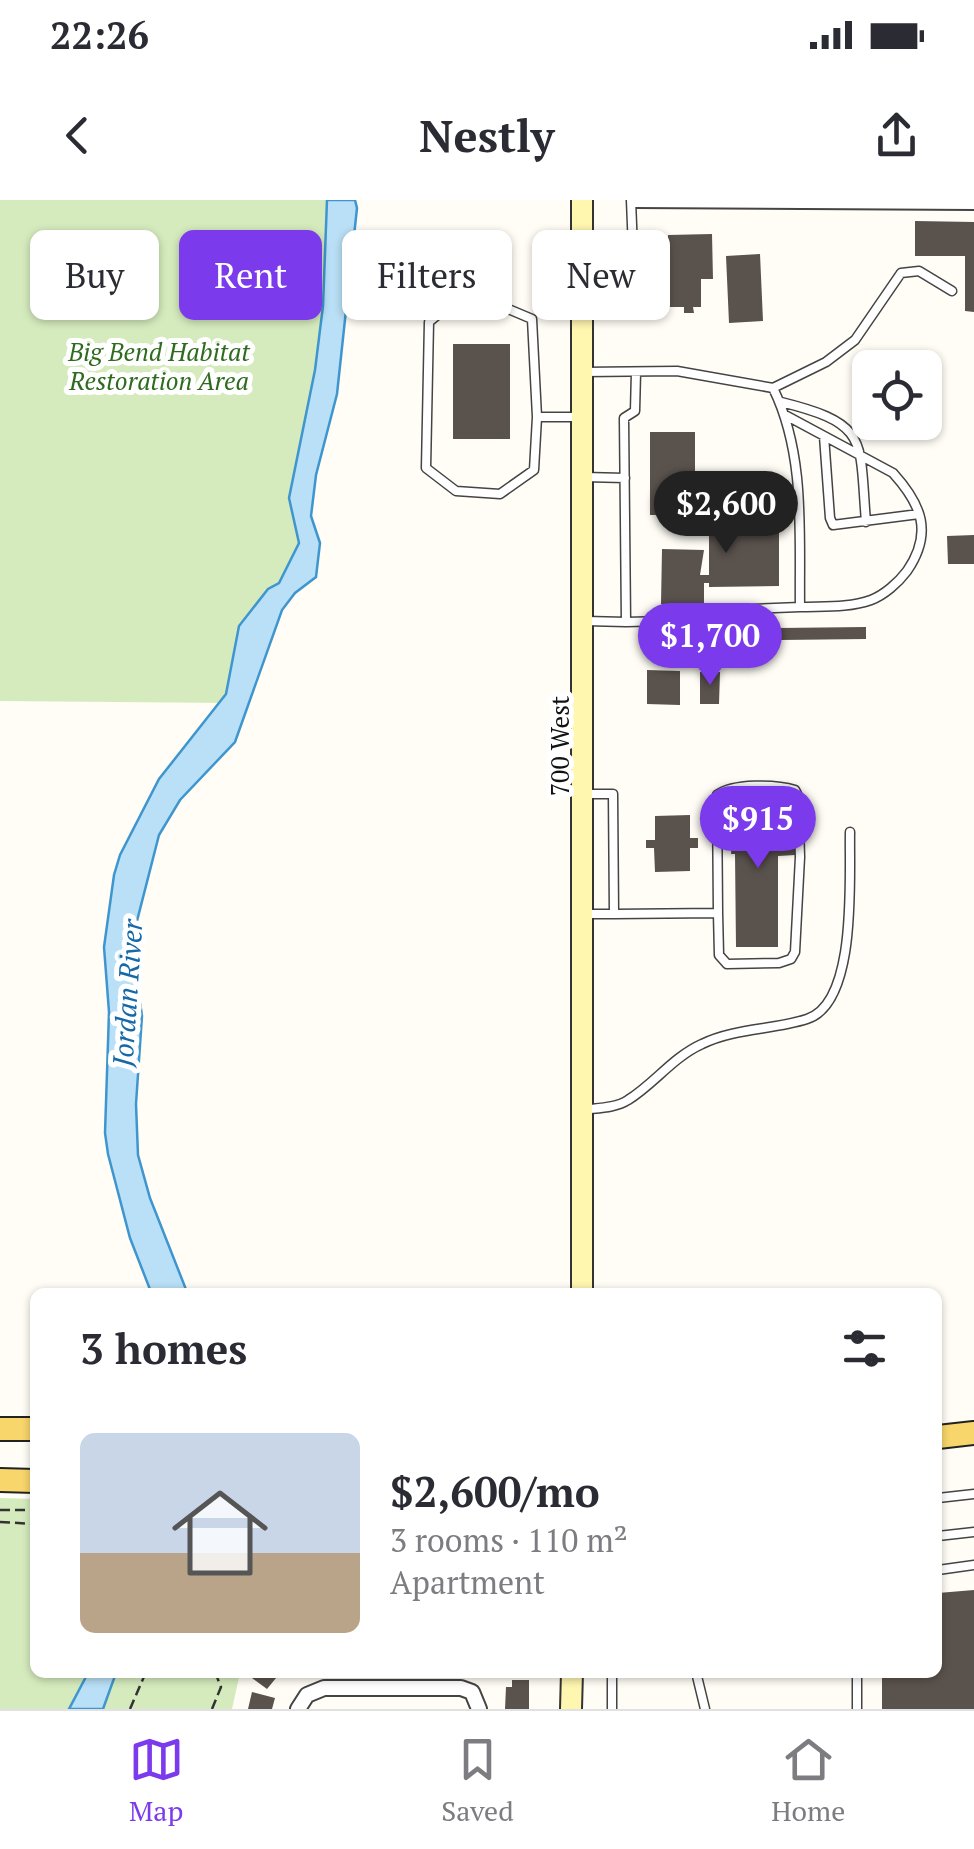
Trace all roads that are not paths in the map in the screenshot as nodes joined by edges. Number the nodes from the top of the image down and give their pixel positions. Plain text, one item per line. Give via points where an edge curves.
1 (582, 200) edge
2 (633, 200) edge
3 (901, 201) edge
4 (944, 201) edge
5 (974, 202) edge
6 (582, 230) edge
7 (633, 230) edge
8 (952, 291) dead end
9 (582, 320) edge
10 (583, 372) junction
11 (636, 372) junction
12 (774, 388) junction
13 (780, 402) junction
14 (788, 416) junction
15 (537, 417) junction
16 (583, 417) junction
17 (824, 436) junction
18 (860, 455) junction
19 (583, 477) junction
20 (624, 478) junction
21 (919, 514) junction
22 (866, 522) junction
23 (800, 607) junction
24 (584, 621) junction
25 (626, 622) junction
26 (584, 794) junction
27 (850, 832) dead end
28 (718, 913) junction
29 (584, 914) junction
30 (614, 914) junction
31 (583, 1110) junction
32 (582, 1288) edge
33 (0, 1429) edge
34 (30, 1429) edge
35 (974, 1433) edge
36 (942, 1437) edge
37 (0, 1480) edge
38 (30, 1481) edge
39 (974, 1494) edge
40 (942, 1498) edge
41 (974, 1532) edge
42 (942, 1536) edge
43 (974, 1565) edge
44 (942, 1569) edge
45 (572, 1678) edge
46 (612, 1678) edge
47 (697, 1678) edge
48 (857, 1678) edge
49 (298, 1709) edge
50 (479, 1709) edge
51 (571, 1709) edge
52 (612, 1709) edge
53 (705, 1709) edge
54 (858, 1709) edge

1 - 6 street, 700 West
2 - 3 street
2 - 7 lane
3 - 4 street
4 - 5 street
8 - 12 lane via 919,272 901,273 856,340
9 - 10 street, 700 West
10 - 11 lane
10 - 16 street, 700 West
11 - 12 lane via 677,370
11 - 20 lane via 634,410 624,418
12 - 13 lane
13 - 14 lane
13 - 18 lane via 836,420 853,434
14 - 17 lane
14 - 23 lane via 797,466
15 - 15 lane via 532,319 494,303 453,302 428,322 426,468 456,492 500,494 534,470
15 - 16 lane
16 - 19 street, 700 West
17 - 18 lane
17 - 22 lane via 833,525
18 - 21 lane via 893,474
18 - 22 lane
19 - 20 lane
19 - 24 street, 700 West
20 - 25 lane
21 - 22 lane
21 - 23 lane via 919,552 889,589 867,602
23 - 25 lane via 708,620
24 - 25 lane
24 - 26 street, 700 West
26 - 29 street, 700 West
26 - 30 lane via 613,794
27 - 31 lane via 848,932 832,1000 811,1018 700,1044 625,1102
28 - 28 lane via 719,956 726,964 791,960 800,857 795,790 730,789 717,795
28 - 30 lane
29 - 30 lane
29 - 31 street, 700 West
31 - 32 street, 700 West
33 - 34 main road
35 - 36 main road
37 - 38 main road
39 - 40 lane
41 - 42 lane
43 - 44 lane
45 - 51 street
46 - 52 lane
47 - 53 lane
48 - 54 lane
49 - 50 street via 307,1695 324,1688 455,1688 472,1692

